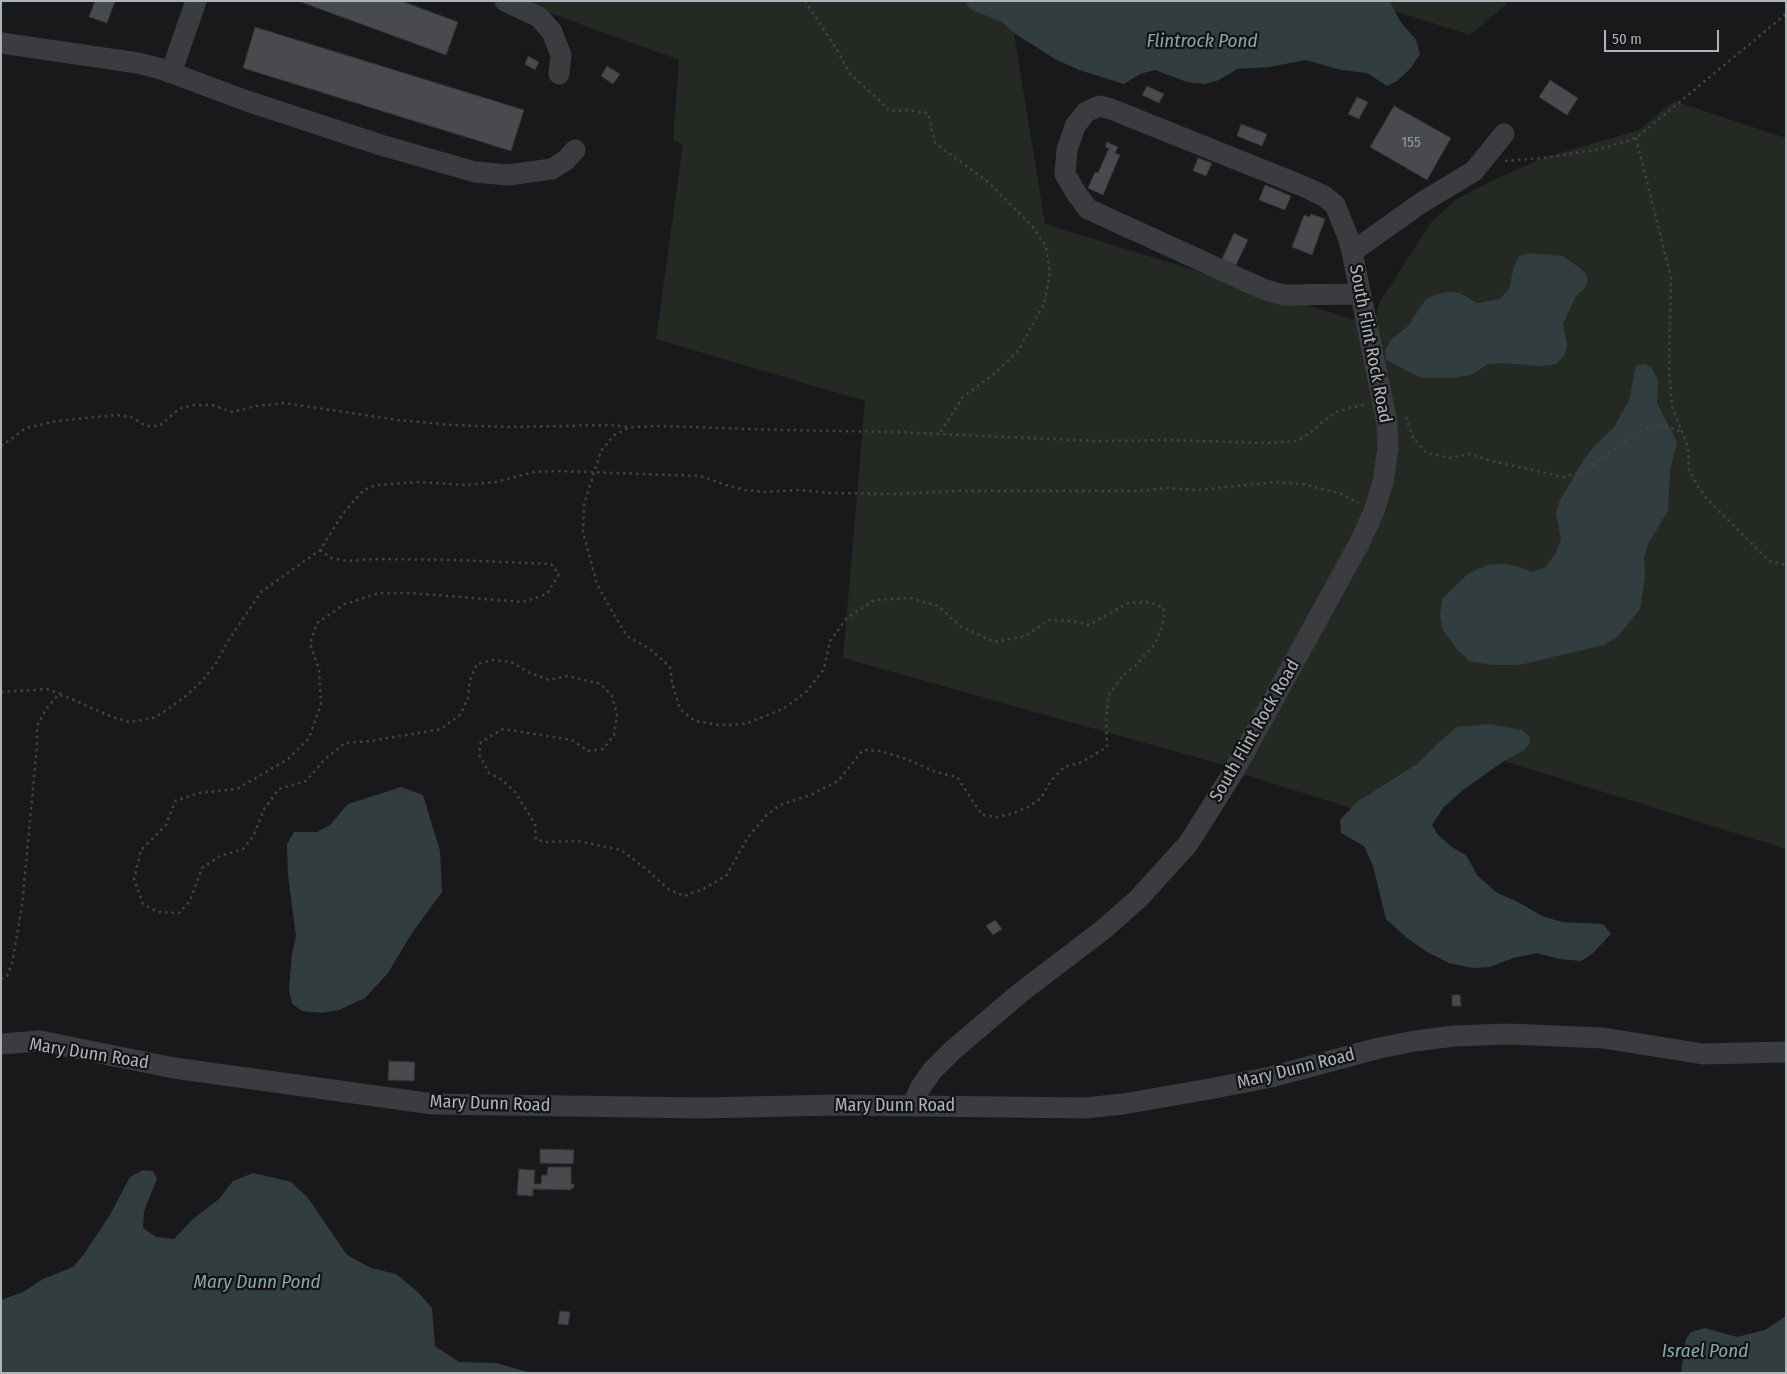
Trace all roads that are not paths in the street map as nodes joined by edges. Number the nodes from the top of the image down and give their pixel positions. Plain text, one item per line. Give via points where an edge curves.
1 (196, 1) edge
2 (504, 1) edge
3 (1, 43) edge
4 (171, 73) junction
5 (559, 74) dead end
6 (1504, 134) dead end
7 (574, 150) dead end
8 (1352, 252) junction
9 (1360, 294) junction
10 (1, 1044) edge
11 (1786, 1052) edge
12 (913, 1105) junction

1 - 4 street
2 - 5 street via 539,17 552,32 561,55
3 - 4 street via 138,63
4 - 7 street via 381,145 475,172 508,175 552,169
6 - 8 street via 1474,171 1421,203
8 - 9 street, South Flint Rock Road
8 - 9 street, South Flint Rock Road via 1335,205 1306,187 1111,108 1099,106 1086,112 1075,126 1067,150 1065,174 1088,209 1263,289 1284,295
9 - 12 street, South Flint Rock Road via 1387,423 1388,448 1383,482 1360,542 1296,660 1234,771 1188,844 1139,898 1111,923 953,1050 920,1088
10 - 12 street, Mary Dunn Road via 40,1041 174,1068 433,1104 701,1108
11 - 12 street, Mary Dunn Road via 1703,1054 1603,1038 1509,1034 1454,1036 1379,1048 1271,1077 1123,1104 1085,1108

